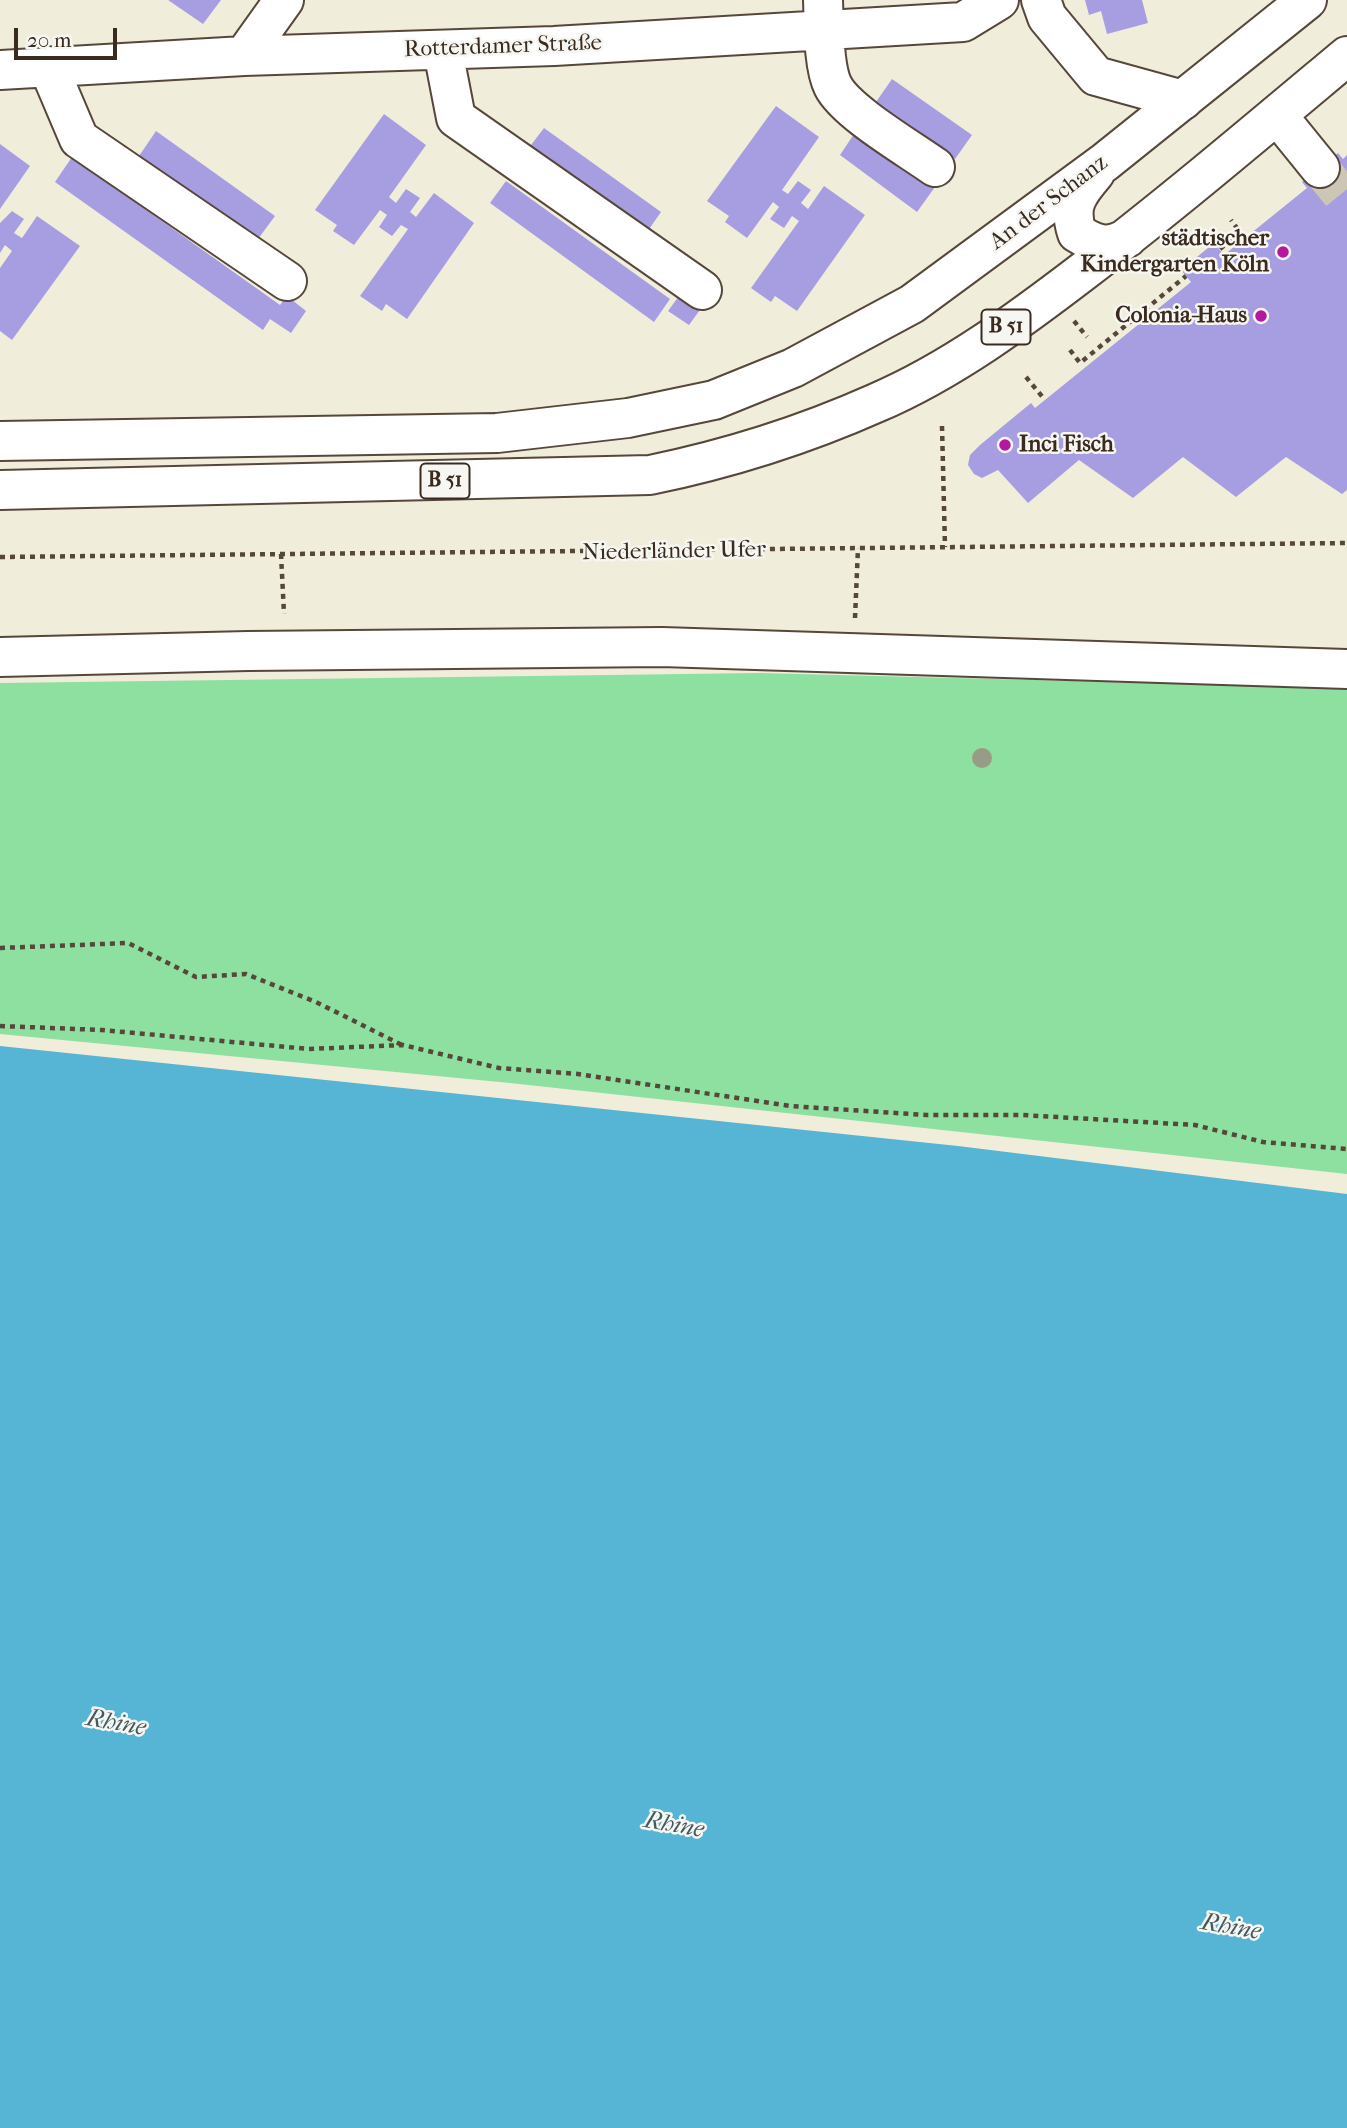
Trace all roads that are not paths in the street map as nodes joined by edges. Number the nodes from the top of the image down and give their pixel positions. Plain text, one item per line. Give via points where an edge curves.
1 (284, 0) edge
2 (999, 0) edge
3 (1041, 0) edge
4 (1299, 5) edge
5 (891, 13) edge
6 (823, 15) edge
7 (443, 51) junction
8 (244, 56) junction
9 (1347, 56) edge
10 (48, 66) junction
11 (0, 70) edge
12 (1183, 100) junction
13 (1278, 114) junction
14 (1105, 162) junction
15 (936, 167) dead end
16 (1320, 167) tunnel mouth
17 (1127, 238) junction
18 (287, 281) dead end
19 (702, 290) dead end
20 (0, 442) edge
21 (0, 490) edge
22 (0, 657) edge
23 (1347, 669) edge

1 - 8 main road
2 - 5 main road, Rotterdamer Straße via 963,22
3 - 12 main road via 1047,17 1096,76
4 - 12 main road, An der Schanz / B 51
5 - 6 main road, Rotterdamer Straße
6 - 7 main road, Rotterdamer Straße
6 - 15 main road via 832,85 846,104
7 - 8 main road, Rotterdamer Straße
7 - 19 main road via 456,118
8 - 10 main road, Rotterdamer Straße
9 - 13 main road, B 51
10 - 11 main road, Rotterdamer Straße
10 - 18 main road via 79,139
12 - 14 main road, An der Schanz / B 51
13 - 16 main road
13 - 17 main road, B 51
14 - 17 main road, B 51 via 1081,189 1071,215 1076,233 1097,246
14 - 20 main road, An der Schanz / B 51 via 912,304 793,368 714,400 628,418 497,433
17 - 21 main road, B 51 via 949,365 878,403 754,450 650,475
22 - 23 main road via 662,647

